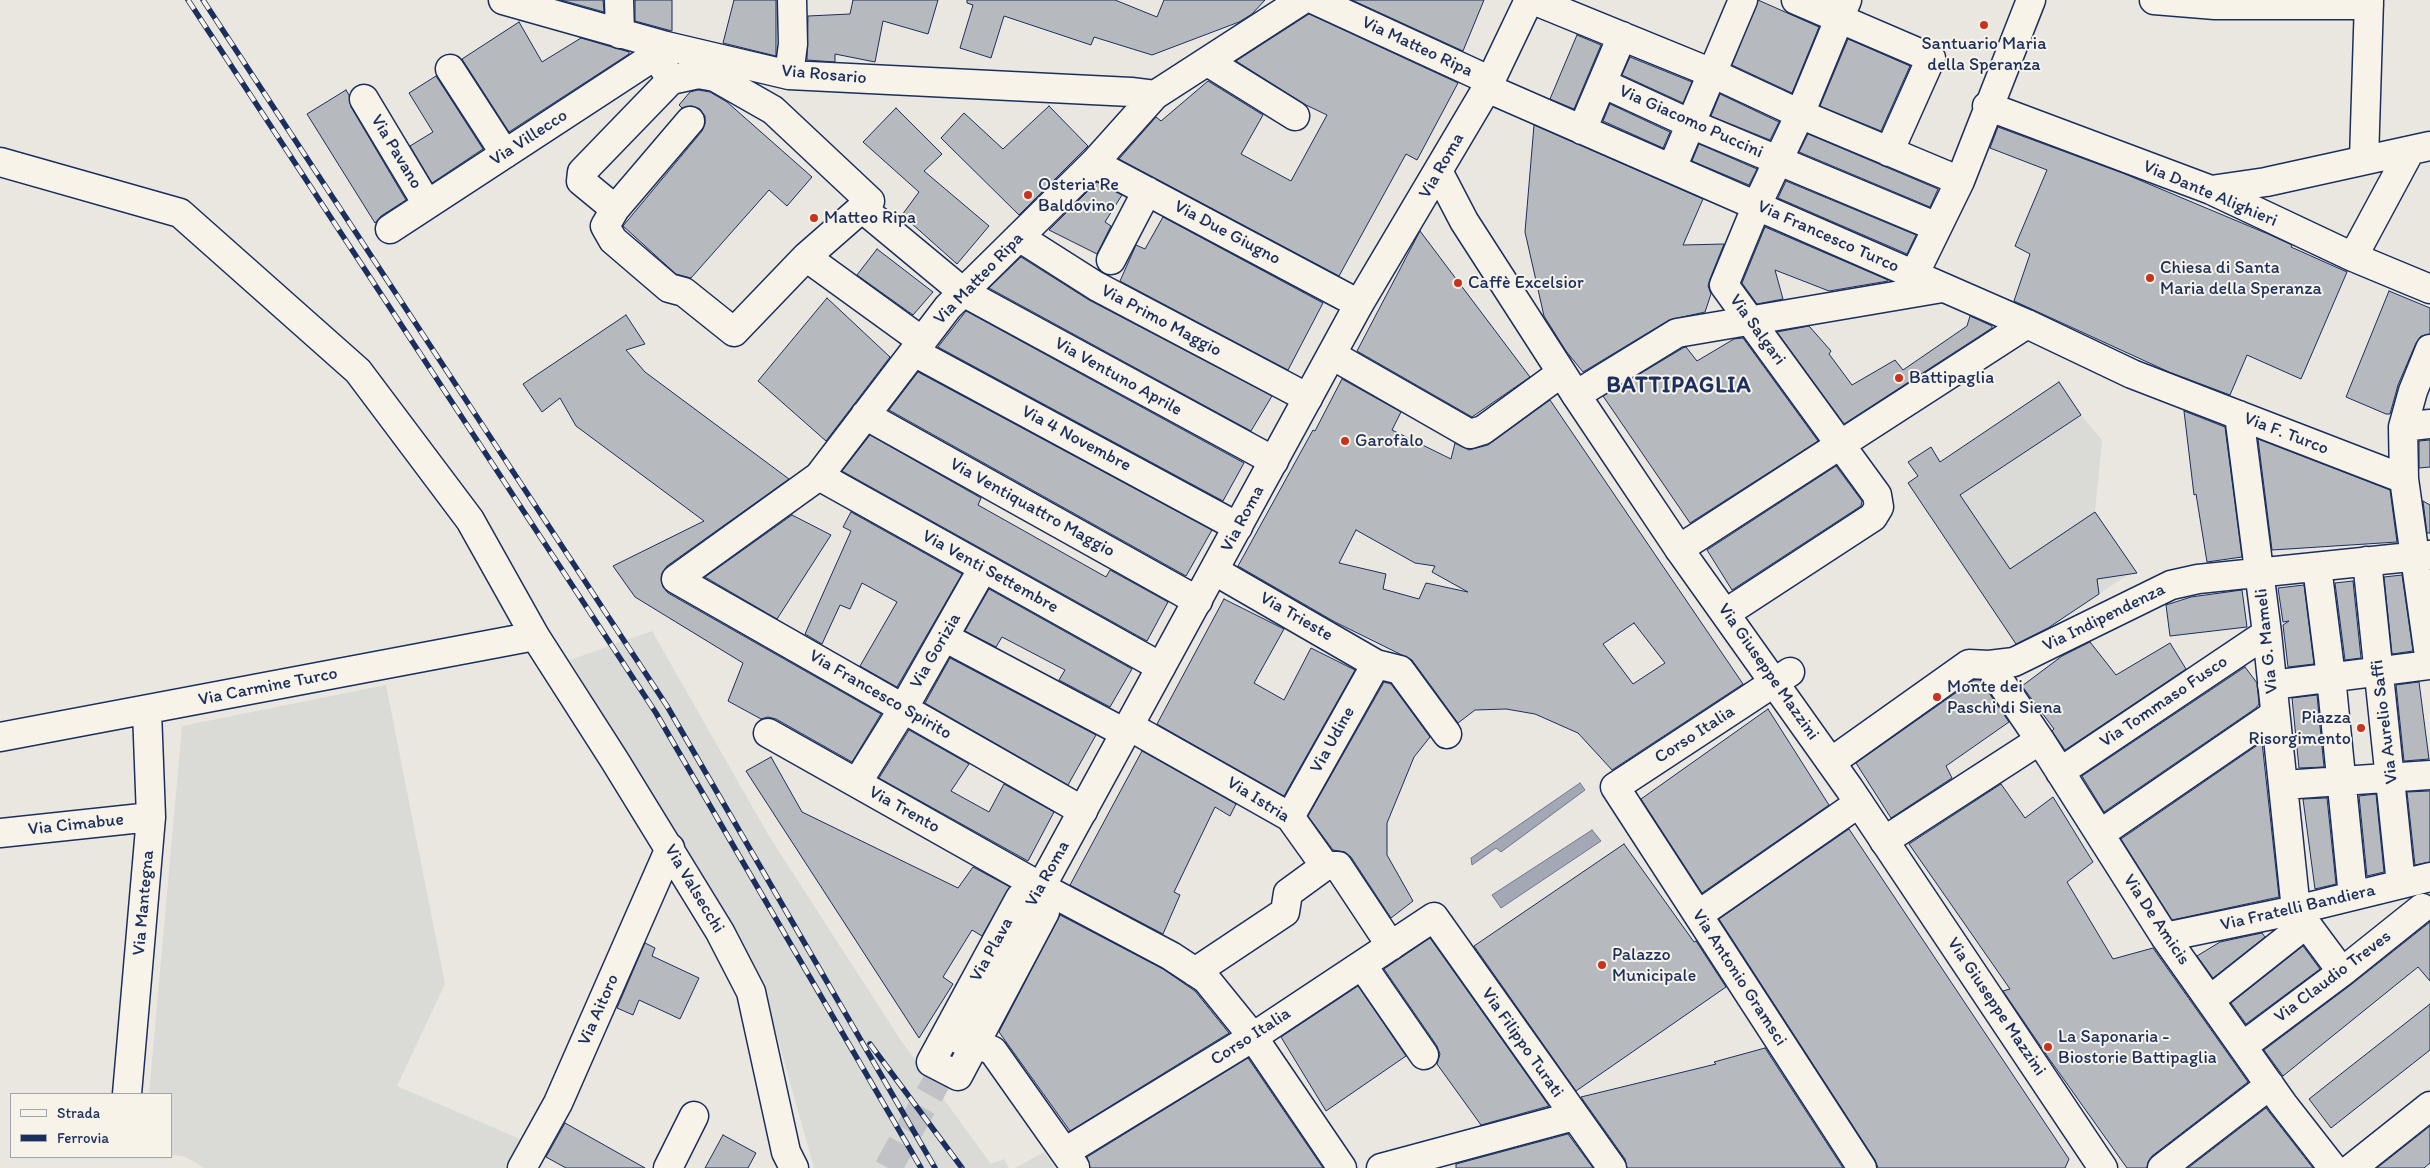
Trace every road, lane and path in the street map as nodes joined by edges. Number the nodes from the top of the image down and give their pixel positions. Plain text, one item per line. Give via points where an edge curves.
1 (503, 0) edge
2 (619, 0) edge
3 (792, 0) edge
4 (1302, 0) edge
5 (1315, 0) edge
6 (1529, 0) edge
7 (1534, 0) edge
8 (1743, 0) edge
9 (1796, 0) edge
10 (2030, 0) edge
11 (2154, 0) edge
12 (2369, 3) edge
13 (1843, 9) edge
14 (620, 34) junction
15 (1622, 36) junction
16 (661, 51) junction
17 (1208, 62) junction
18 (450, 69) dead end
19 (1712, 73) junction
20 (789, 75) junction
21 (670, 80) junction
22 (1602, 83) junction
23 (1489, 84) junction
24 (1155, 95) junction
25 (364, 99) dead end
26 (1987, 106) junction
27 (1800, 114) junction
28 (1295, 116) dead end
29 (690, 121) dead end
30 (1692, 124) junction
31 (1582, 130) junction
32 (1889, 152) junction
33 (505, 154) junction
34 (2413, 156) edge
35 (1780, 160) junction
36 (2364, 160) junction
37 (0, 162) edge
38 (1094, 163) junction
39 (1672, 168) junction
40 (1439, 173) junction
41 (1960, 181) junction
42 (2211, 190) junction
43 (1147, 191) junction
44 (427, 204) junction
45 (1757, 205) junction
46 (614, 209) junction
47 (863, 209) junction
48 (1937, 227) junction
49 (390, 229) dead end
50 (1019, 237) junction
51 (806, 257) junction
52 (2353, 258) junction
53 (1111, 260) dead end
54 (1914, 275) junction
55 (1942, 288) junction
56 (2430, 289) edge
57 (963, 292) junction
58 (1359, 304) junction
59 (1751, 321) junction
60 (2027, 324) junction
61 (918, 346) junction
62 (2430, 349) edge
63 (1332, 355) junction
64 (1561, 373) junction
65 (2168, 389) joint
66 (1576, 395) junction
67 (1308, 398) junction
68 (866, 415) junction
69 (2239, 415) junction
70 (2430, 424) edge
71 (2403, 427) junction
72 (1841, 445) junction
73 (1274, 462) junction
74 (819, 476) junction
75 (2413, 486) edge
76 (1238, 526) junction
77 (1680, 549) junction
78 (2423, 556) edge
79 (2366, 561) junction
80 (2317, 567) junction
81 (983, 568) junction
82 (1215, 570) junction
83 (2260, 574) junction
84 (676, 580) joint
85 (1198, 600) junction
86 (1726, 613) junction
87 (2267, 633) junction
88 (535, 636) junction
89 (944, 637) junction
90 (1376, 664) junction
91 (2430, 664) edge
92 (1989, 665) junction
93 (1161, 668) junction
94 (2379, 671) junction
95 (1783, 677) junction
96 (2331, 677) junction
97 (2272, 685) junction
98 (903, 709) junction
99 (147, 711) junction
100 (2275, 714) junction
101 (1127, 730) junction
102 (768, 732) dead end
103 (1447, 734) dead end
104 (0, 738) edge
105 (2040, 740) junction
106 (1831, 762) junction
107 (2060, 772) junction
108 (2430, 774) edge
109 (2391, 778) junction
110 (2342, 782) junction
111 (856, 783) junction
112 (2283, 785) junction
113 (1615, 787) joint
114 (1859, 803) junction
115 (1083, 811) junction
116 (1290, 816) junction
117 (151, 817) junction
118 (0, 833) edge
119 (2100, 834) junction
120 (1884, 841) junction
121 (670, 848) junction
122 (1325, 866) junction
123 (2430, 877) edge
124 (2401, 884) junction
125 (1041, 887) junction
126 (2353, 896) junction
127 (2426, 913) edge
128 (1698, 915) junction
129 (1434, 917) joint
130 (2301, 917) junction
131 (2165, 937) junction
132 (1391, 946) junction
133 (1362, 965) junction
134 (1195, 972) junction
135 (2342, 972) junction
136 (2210, 1000) junction
137 (1253, 1037) junction
138 (968, 1041) junction
139 (2243, 1046) junction
140 (1424, 1055) dead end
141 (2270, 1086) junction
142 (126, 1093) edge
143 (2430, 1106) edge
144 (694, 1116) dead end
145 (1574, 1116) junction
146 (1071, 1160) edge
147 (786, 1163) edge
148 (2099, 1167) edge
149 (522, 1168) edge
150 (668, 1168) edge
151 (1342, 1168) edge
152 (1381, 1168) edge
153 (1612, 1168) edge
154 (1862, 1168) edge
155 (2162, 1168) edge
156 (2333, 1168) edge
157 (2352, 1168) edge

1 - 14 street, Via Rosario
2 - 14 street
3 - 20 street via 793,44
4 - 17 street, Via Matteo Ripa
5 - 23 street, Via Matteo Ripa
6 - 23 street, Via Roma
7 - 15 street
8 - 19 street
9 - 13 street
10 - 26 street
11 - 12 street via 2215,5
12 - 36 street
13 - 27 street, Via Giacomo Puccini
13 - 32 street via 1931,58
14 - 16 street, Via Rosario
15 - 19 street
15 - 22 street
16 - 20 street, Via Rosario
16 - 21 street
16 - 33 street, Via Villecco
17 - 24 street, Via Matteo Ripa
17 - 28 street
18 - 33 street
19 - 27 street
19 - 30 street
20 - 24 street, Via Rosario
21 - 46 street via 582,172 581,181
21 - 47 street via 698,74 715,77 772,110 870,201
22 - 30 street, Via Giacomo Puccini
22 - 31 street
23 - 31 street, Via Francesco Turco via 1530,112
23 - 40 street, Via Roma
24 - 38 street, Via Matteo Ripa
25 - 44 street, Via Pavano
26 - 41 street
26 - 42 street, Via Dante Alighieri
27 - 32 street
27 - 35 street, Via Giacomo Puccini
29 - 46 street
30 - 35 street, Via Giacomo Puccini
30 - 39 street
31 - 39 street, Via Francesco Turco
32 - 41 street
33 - 44 street, Via Villecco
34 - 36 street
34 - 52 street
35 - 45 street, Via Giacomo Puccini
35 - 48 street, Via Giacomo Puccini
36 - 42 street via 2266,182
37 - 88 street, Via Valsecchi via 180,212 344,357 358,371 470,520
38 - 43 street, Via Due Giugno
38 - 50 street, Via Matteo Ripa
39 - 45 street, Via Francesco Turco
40 - 58 street, Via Roma
40 - 64 street, Via Giuseppe Mazzini via 1464,221
41 - 48 street
42 - 52 street, Via Dante Alighieri
43 - 53 street
43 - 58 street, Via Due Giugno
44 - 49 street, Via Villecco
45 - 54 street, Via Francesco Turco
45 - 59 street, Via Salgari via 1724,285
46 - 51 street via 605,226 612,240 669,288 684,292 734,332
47 - 51 street
47 - 57 street, Via Ventuno Aprile
48 - 54 street
50 - 57 street, Via Matteo Ripa
50 - 67 street, Via Primo Maggio via 1096,286
51 - 61 street, Via 4 Novembre
52 - 56 street, Via Dante Alighieri
54 - 55 street, Via Francesco Turco
55 - 59 street
55 - 60 street, Via Francesco Turco
57 - 61 street, Via Matteo Ripa
57 - 73 street, Via Ventuno Aprile
58 - 63 street, Via Roma
59 - 66 street via 1677,333
59 - 72 street, Via Salgari
60 - 65 street, Via Francesco Turco
60 - 72 street
61 - 68 street, Via Matteo Ripa
61 - 76 street, Via 4 Novembre
62 - 71 street via 2413,390
63 - 64 street via 1470,434 1483,430
63 - 67 street, Via Roma
64 - 66 street, Via Giuseppe Mazzini
65 - 69 street, Via F. Turco
66 - 77 street, Via Giuseppe Mazzini
67 - 73 street, Via Roma
68 - 74 street, Via Matteo Ripa
68 - 85 street, Via Ventiquattro Maggio
69 - 75 street, Via F. Turco
69 - 83 street, Via G. Mameli
70 - 71 street
71 - 75 street
72 - 77 street
72 - 86 street, Via Salgari via 1877,495 1879,507 1873,517
73 - 76 street, Via Roma
74 - 81 street, Via Venti Settembre
74 - 84 street, Via Matteo Ripa
75 - 78 street
76 - 82 street, Via Roma
77 - 86 street, Via Giuseppe Mazzini
78 - 79 street, Via Indipendenza
78 - 91 street
79 - 80 street, Via Indipendenza
79 - 94 street, Via Aurelio Saffi
80 - 83 street, Via Indipendenza
80 - 96 street
81 - 89 street, Via Gorizia
81 - 93 street, Via Venti Settembre
82 - 85 street, Via Roma
82 - 90 street, Via Trieste
83 - 87 street, Via G. Mameli
83 - 92 street, Via Indipendenza via 2171,585 2014,662
84 - 98 street, Via Francesco Spirito
85 - 93 street, Via Roma
86 - 95 street, Via Giuseppe Mazzini
87 - 97 street, Via G. Mameli
87 - 107 street, Via Tommaso Fusco
88 - 99 street, Via Carmine Turco
88 - 121 street, Via Valsecchi
89 - 98 street, Via Gorizia
89 - 101 street, Via Istria
90 - 103 street, Via Trieste via 1400,670
90 - 116 street, Via Udine
91 - 94 street
92 - 105 street, Via De Amicis
92 - 106 street, Via Indipendenza via 1969,664
93 - 101 street, Via Roma
94 - 96 street
94 - 109 street, Via Aurelio Saffi
95 - 106 street, Via Giuseppe Mazzini
95 - 113 street, Corso Italia
96 - 97 street
96 - 110 street
97 - 100 street, Via G. Mameli
98 - 111 street, Via Gorizia
98 - 115 street, Via Francesco Spirito
99 - 104 street, Via Carmine Turco
99 - 117 street, Via Mantegna
100 - 112 street, Via G. Mameli
100 - 119 street
101 - 115 street, Via Roma
101 - 116 street, Via Istria
102 - 111 street, Via Trento
105 - 107 street, Via De Amicis
105 - 120 street
106 - 114 street, Via Giuseppe Mazzini
107 - 119 street, Via De Amicis
108 - 109 street
109 - 110 street
109 - 124 street, Via Aurelio Saffi
110 - 112 street
110 - 126 street
111 - 125 street, Via Trento
112 - 130 street, Via G. Mameli
113 - 128 street, Via Antonio Gramsci
114 - 120 street, Via Giuseppe Mazzini
114 - 128 street
115 - 125 street, Via Roma
116 - 122 street, Via Istria
117 - 118 street, Via Cimabue
117 - 142 street, Via Mantegna
119 - 131 street, Via De Amicis
120 - 148 street, Via Giuseppe Mazzini
121 - 147 street, Via Valsecchi via 751,992
121 - 149 street, Via Aitoro via 558,1103
122 - 132 street via 1338,866
122 - 134 street via 1288,893 1285,912
123 - 124 street, Via Fratelli Bandiera
124 - 126 street, Via Fratelli Bandiera
124 - 127 street
125 - 134 street
125 - 138 street, Via Roma
125 - 138 street, Via Plava via 1020,898 931,1062 958,1076
126 - 130 street, Via Fratelli Bandiera
127 - 135 street, Via Claudio Treves
128 - 154 street, Via Antonio Gramsci
129 - 132 street, Corso Italia
129 - 145 street, Via Filippo Turati
130 - 131 street, Via Fratelli Bandiera
130 - 135 street
130 - 136 street
131 - 136 street, Via De Amicis
132 - 133 street, Corso Italia
133 - 137 street, Corso Italia
133 - 140 street
134 - 137 street via 1206,979
135 - 139 street, Via Claudio Treves
136 - 139 street, Via De Amicis
137 - 146 street, Corso Italia
137 - 151 street
138 - 146 street via 993,1051
139 - 141 street, Via De Amicis
141 - 155 street
141 - 156 street, Via De Amicis
143 - 157 street
144 - 150 street
145 - 152 street
145 - 153 street, Via Filippo Turati

